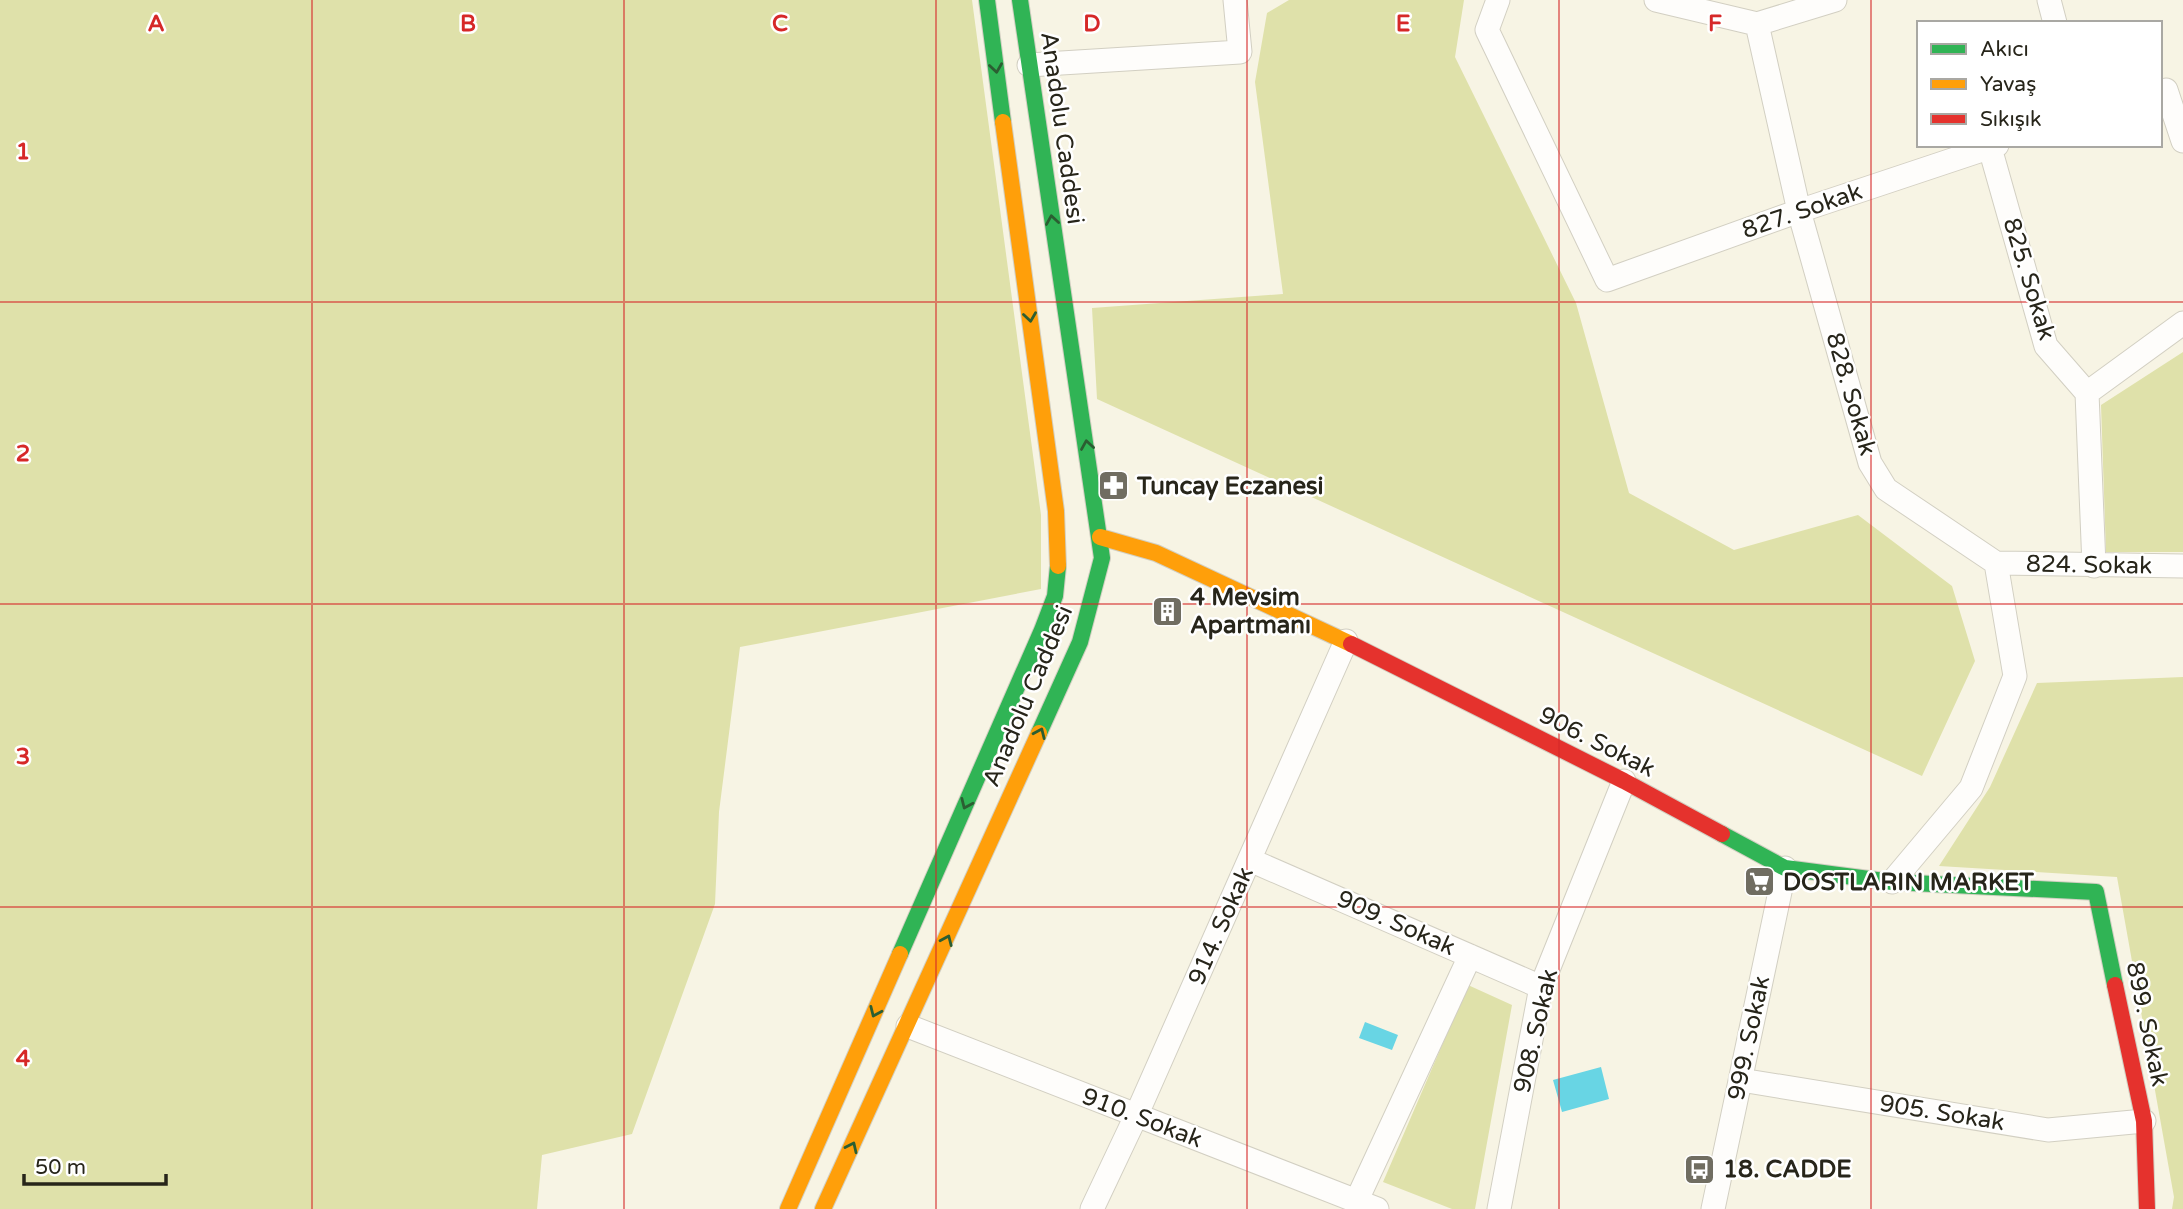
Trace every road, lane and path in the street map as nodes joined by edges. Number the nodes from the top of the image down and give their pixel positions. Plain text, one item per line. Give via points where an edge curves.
1 (987, 0) edge
2 (1020, 0) edge
3 (1235, 0) edge
4 (1498, 0) edge
5 (1656, 0) edge
6 (1835, 0) edge
7 (2049, 0) edge
8 (2054, 21) edge
9 (1757, 24) junction
10 (1029, 65) junction
11 (2170, 89) edge
12 (2183, 141) edge
13 (1994, 147) edge
14 (1799, 211) junction
15 (2183, 323) edge
16 (2088, 393) junction
17 (1100, 537) junction
18 (1996, 564) junction
19 (2094, 566) junction
20 (2183, 566) edge
21 (1346, 641) junction
22 (1624, 781) junction
23 (1250, 860) junction
24 (1785, 868) junction
25 (1892, 882) junction
26 (2096, 892) joint
27 (1470, 956) junction
28 (1541, 987) junction
29 (908, 1026) junction
30 (1741, 1080) junction
31 (1136, 1116) junction
32 (2144, 1121) junction
33 (1367, 1206) edge
34 (788, 1209) edge
35 (823, 1209) edge
36 (1092, 1209) edge
37 (1499, 1209) edge
38 (1713, 1209) edge
39 (2147, 1209) edge

1 -> 34 main road, Anadolu Caddesi via 1056,511 1055,596
2 - 10 main road, Anadolu Caddesi
3 - 10 street via 1240,52
4 - 14 street, 827. Sokak via 1487,30 1607,280
5 - 9 street
6 - 9 street
7 - 8 street
9 - 14 street, 828. Sokak
17 -> 10 main road, Anadolu Caddesi
11 - 12 street
13 - 14 street, 827. Sokak
13 - 16 street, 825. Sokak via 2046,346
14 - 18 street, 828. Sokak via 1870,463 1886,489
15 - 16 street
16 - 19 street
17 - 21 main road, 906. Sokak via 1156,553
29 -> 17 main road, Anadolu Caddesi via 1080,642 1102,558
18 - 19 street, 824. Sokak
18 - 25 street via 2015,676 1971,788
19 - 20 street, 824. Sokak
21 - 22 main road, 906. Sokak
21 - 23 street, 914. Sokak
22 - 24 main road, 906. Sokak
22 - 28 street, 908. Sokak
23 - 27 street, 909. Sokak
23 - 31 street, 914. Sokak
24 - 25 main road, 906. Sokak
24 - 30 street, 999. Sokak
25 - 26 main road, 906. Sokak
26 - 32 main road, 899. Sokak
27 - 28 street, 909. Sokak
27 - 33 street
28 - 37 street, 908. Sokak
29 - 31 street, 910. Sokak
35 -> 29 main road, Anadolu Caddesi
30 - 32 street, 905. Sokak via 2048,1130
30 - 38 street, 999. Sokak
31 - 33 street, 910. Sokak
31 - 36 street, 914. Sokak
32 - 39 main road, 899. Sokak

